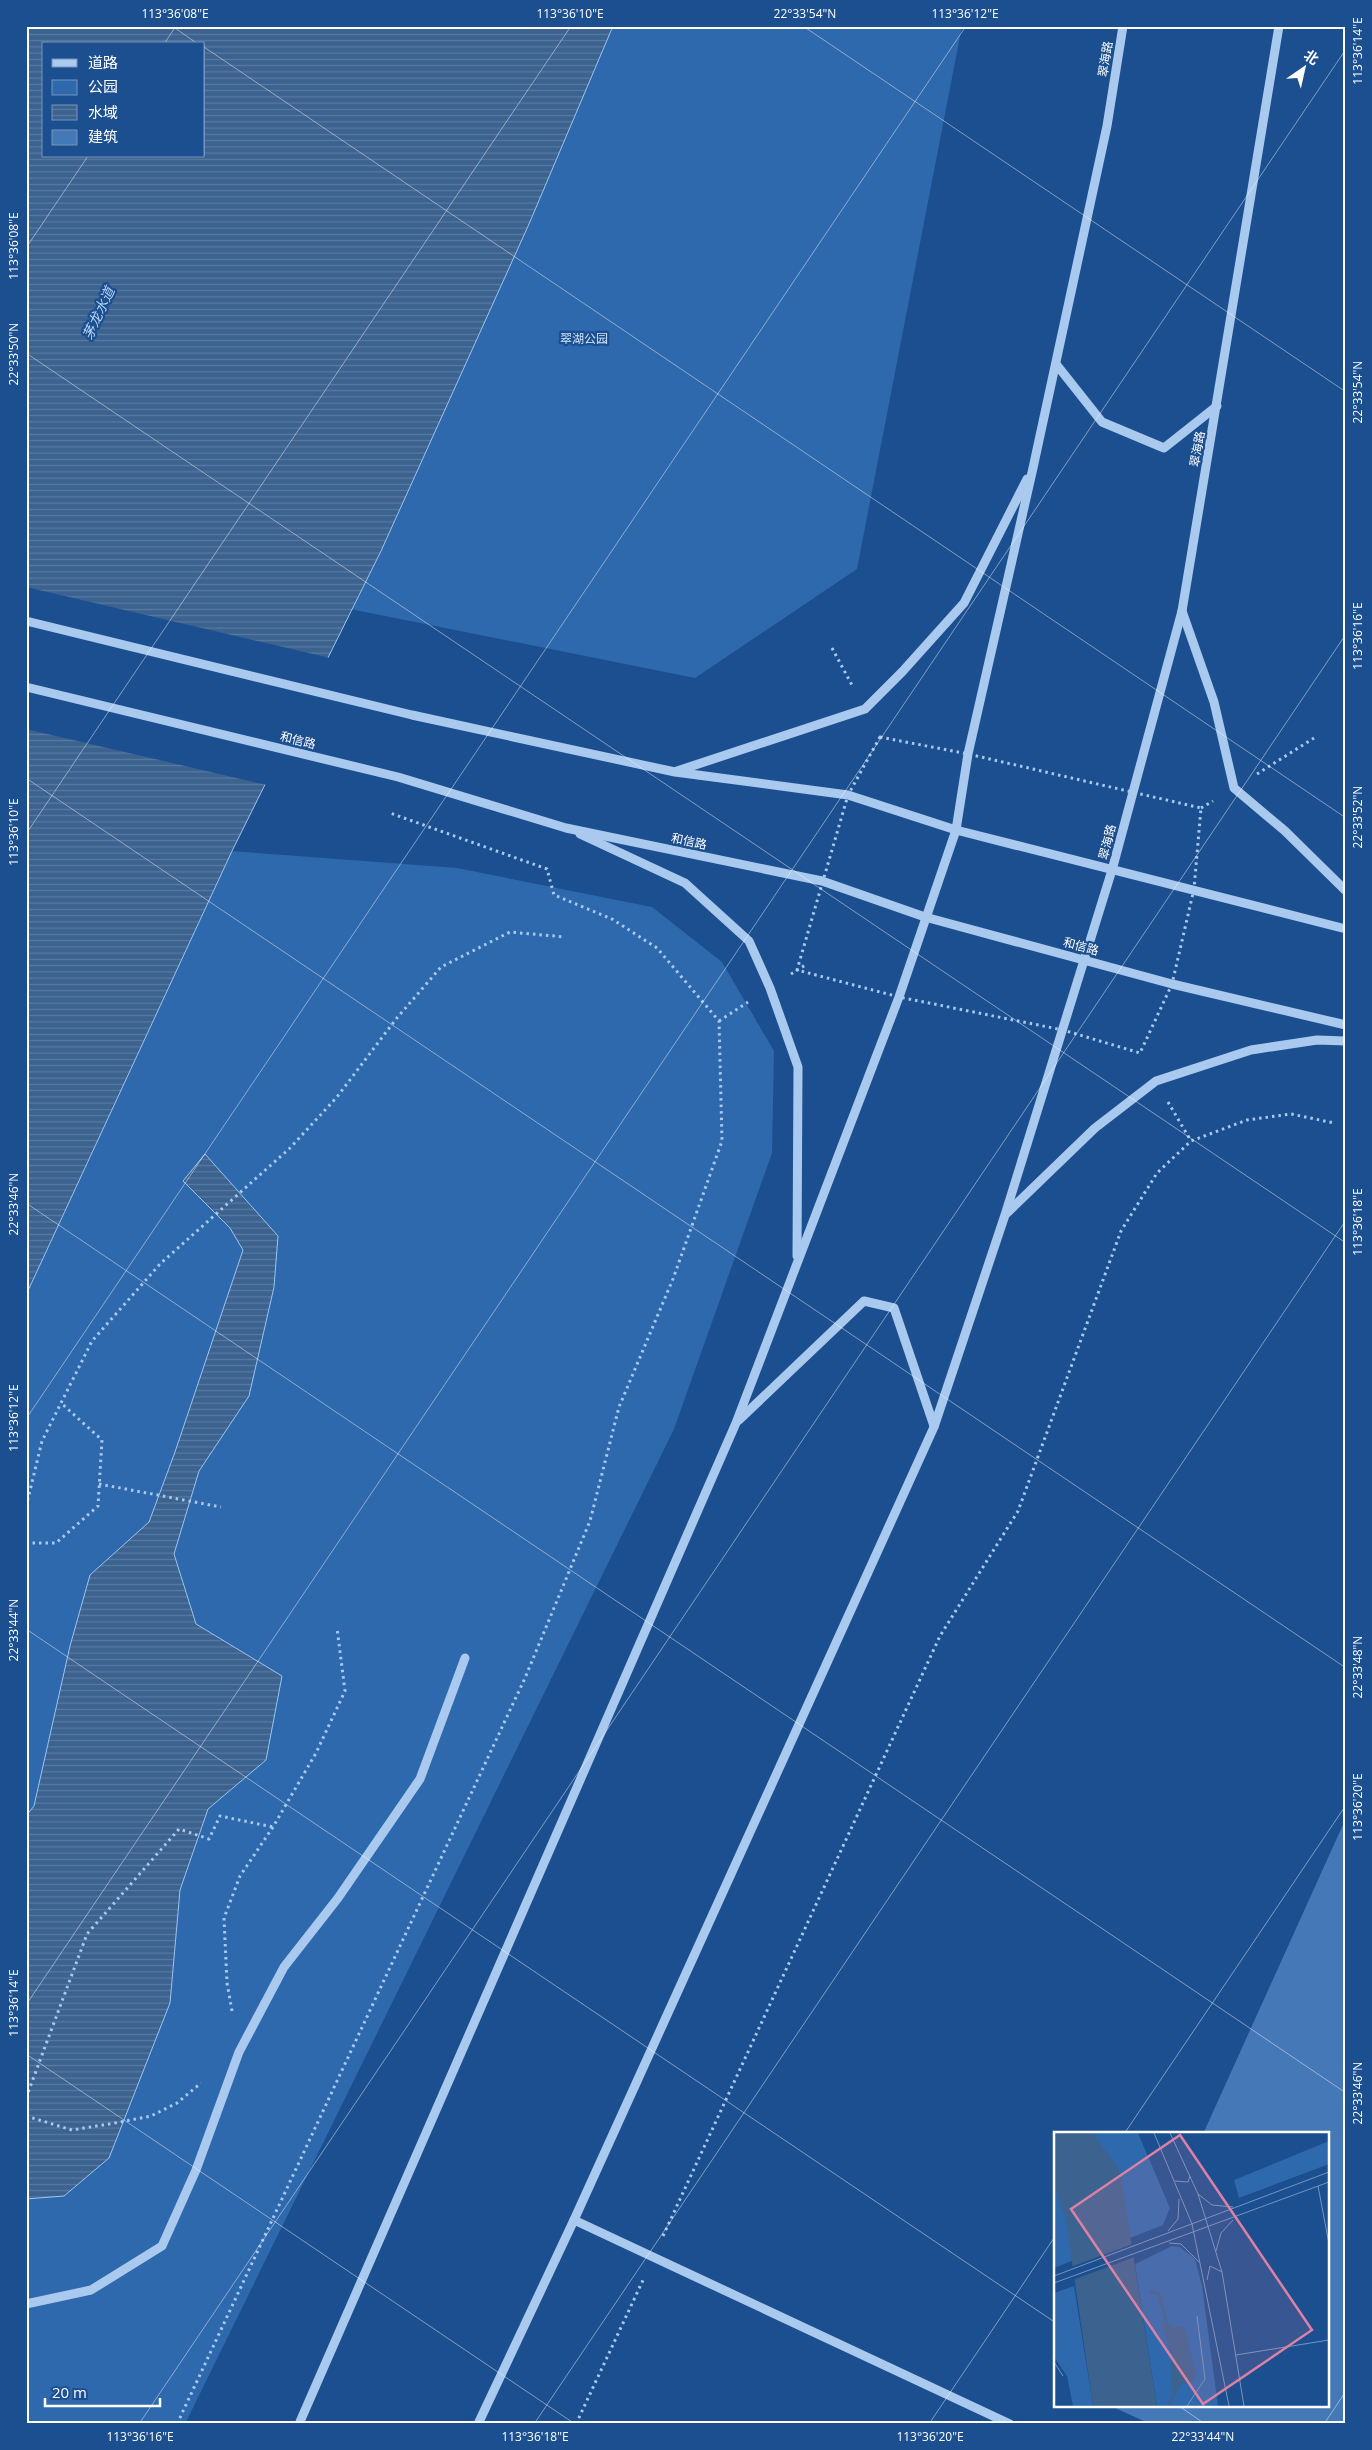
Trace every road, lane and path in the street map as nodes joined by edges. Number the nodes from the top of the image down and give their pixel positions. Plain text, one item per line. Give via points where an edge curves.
1 (1123, 26) edge
2 (1279, 26) edge
3 (1056, 364) junction
4 (1217, 406) junction
5 (1033, 468) junction
6 (1182, 611) junction
7 (26, 621) edge
8 (26, 687) edge
9 (968, 754) junction
10 (675, 772) junction
11 (1132, 791) junction
12 (848, 795) junction
13 (390, 813) dead end
14 (566, 828) junction
15 (956, 830) junction
16 (1112, 870) junction
17 (822, 881) junction
18 (1194, 889) junction
19 (1346, 891) edge
20 (925, 917) junction
21 (1346, 929) edge
22 (566, 937) dead end
23 (1084, 960) junction
24 (1172, 984) junction
25 (899, 997) junction
26 (1346, 1025) edge
27 (1063, 1030) junction
28 (1346, 1041) edge
29 (1334, 1123) dead end
30 (1005, 1214) junction
31 (797, 1262) junction
32 (61, 1403) junction
33 (736, 1423) junction
34 (934, 1427) junction
35 (99, 1484) junction
36 (26, 1506) edge
37 (221, 1507) dead end
38 (26, 1543) edge
39 (336, 1628) dead end
40 (465, 1658) dead end
41 (273, 1827) junction
42 (239, 2052) junction
43 (26, 2098) edge
44 (26, 2116) edge
45 (574, 2220) junction
46 (653, 2259) junction
47 (26, 2304) edge
48 (177, 2424) edge
49 (299, 2424) edge
50 (478, 2424) edge
51 (576, 2424) edge
52 (1010, 2424) edge

1 - 3 street, 翠海路 via 1107,126
2 - 4 street, 翠海路
3 - 4 street via 1102,422 1164,448
3 - 5 street, 翠海路
4 - 6 street, 翠海路
5 - 9 street, 翠海路
5 - 10 street via 964,603 865,709
6 - 11 street, 翠海路
6 - 19 street via 1214,702 1234,788 1285,831
7 - 10 street via 412,715
8 - 14 street, 和信路 via 398,777
9 - 11 path
9 - 12 path via 880,737
9 - 15 street, 翠海路
10 - 12 street
11 - 16 street, 翠海路
11 - 18 path via 1201,808
12 - 15 street
12 - 17 path
13 - 48 path via 547,869 554,895 612,919 657,948 719,1021 722,1141 674,1278 619,1407 590,1521 525,1678
14 - 17 street, 和信路
14 - 31 street via 685,883 749,941 770,988 798,1067
15 - 16 street
15 - 20 street, 翠海路
16 - 18 street
16 - 23 street, 翠海路
17 - 20 street, 和信路
17 - 25 path via 797,970
18 - 21 street
18 - 24 path
20 - 23 street, 和信路
20 - 25 street, 翠海路
22 - 32 path via 510,932 441,967 308,1130 160,1264 92,1341
23 - 24 street, 和信路
23 - 27 street, 翠海路
24 - 26 street, 和信路
24 - 27 path via 1140,1053
25 - 27 path
25 - 31 street, 翠海路
27 - 30 street, 翠海路
28 - 30 street via 1317,1040 1251,1050 1156,1081 1095,1128
29 - 46 path via 1291,1114 1247,1120 1190,1141 1157,1173 1121,1230 1018,1511 940,1636
30 - 34 street, 翠海路
31 - 33 street, 翠海路
32 - 35 path via 102,1440
32 - 36 path via 42,1441
33 - 34 street via 864,1302 894,1308
33 - 49 street, 翠海路
34 - 45 street, 翠海路
35 - 37 path
35 - 38 path via 98,1506 56,1543
39 - 41 path via 345,1691 316,1753
40 - 42 street via 420,1779 338,1898 284,1966
41 - 42 path via 240,1876 224,1918 227,1983
41 - 43 path via 220,1816 209,1839 179,1829 87,1934
42 - 44 path via 177,2103 151,2116 72,2130
42 - 47 street via 196,2170 162,2246 91,2290
45 - 46 street
45 - 50 street, 翠海路
46 - 51 path
46 - 52 street

